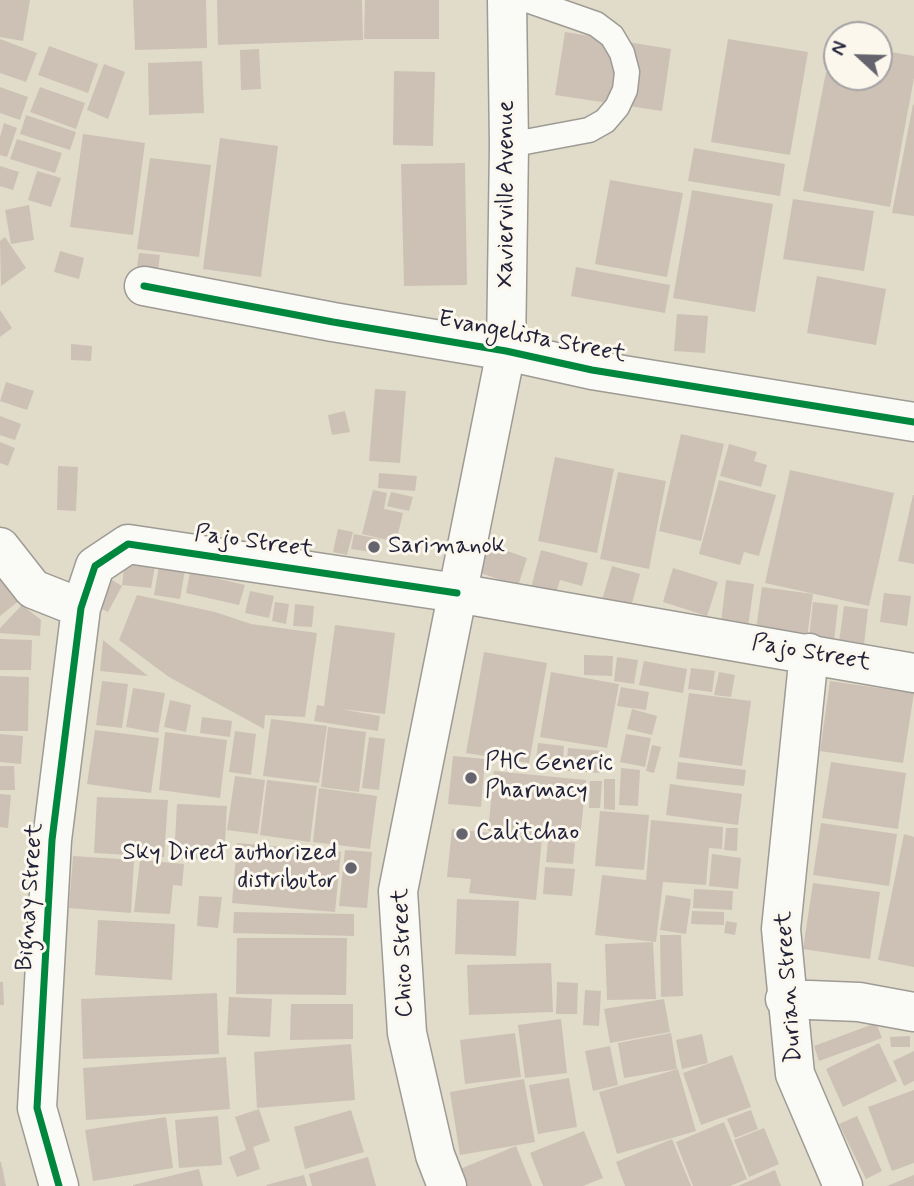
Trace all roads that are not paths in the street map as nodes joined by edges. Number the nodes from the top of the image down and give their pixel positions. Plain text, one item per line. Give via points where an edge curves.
1 (507, 0) edge
2 (527, 0) edge
3 (509, 145) junction
4 (144, 286) dead end
5 (506, 351) junction
6 (914, 422) edge
7 (0, 547) edge
8 (457, 593) junction
9 (81, 608) junction
10 (809, 653) junction
11 (914, 673) edge
12 (785, 999) junction
13 (914, 1012) edge
14 (59, 1186) edge
15 (447, 1186) edge
16 (843, 1186) edge

1 - 3 street, Xavierville Avenue
2 - 3 lane via 596,24 612,36 625,62 625,90 611,114 589,130
3 - 5 street, Xavierville Avenue
4 - 5 street, Evangelista Street
5 - 6 street, Evangelista Street via 592,370
5 - 8 street, Xavierville Avenue
7 - 9 street via 33,589
8 - 9 street, Pajo Street via 128,544 95,566
8 - 10 street, Pajo Street
8 - 15 street, Chico Street via 398,891 407,1033 435,1155
9 - 14 street, Bignay Street via 52,840 37,1108
10 - 11 street, Pajo Street
10 - 12 street, Durian Street via 781,929
12 - 13 street via 859,1002
12 - 16 street, Durian Street via 795,1074

